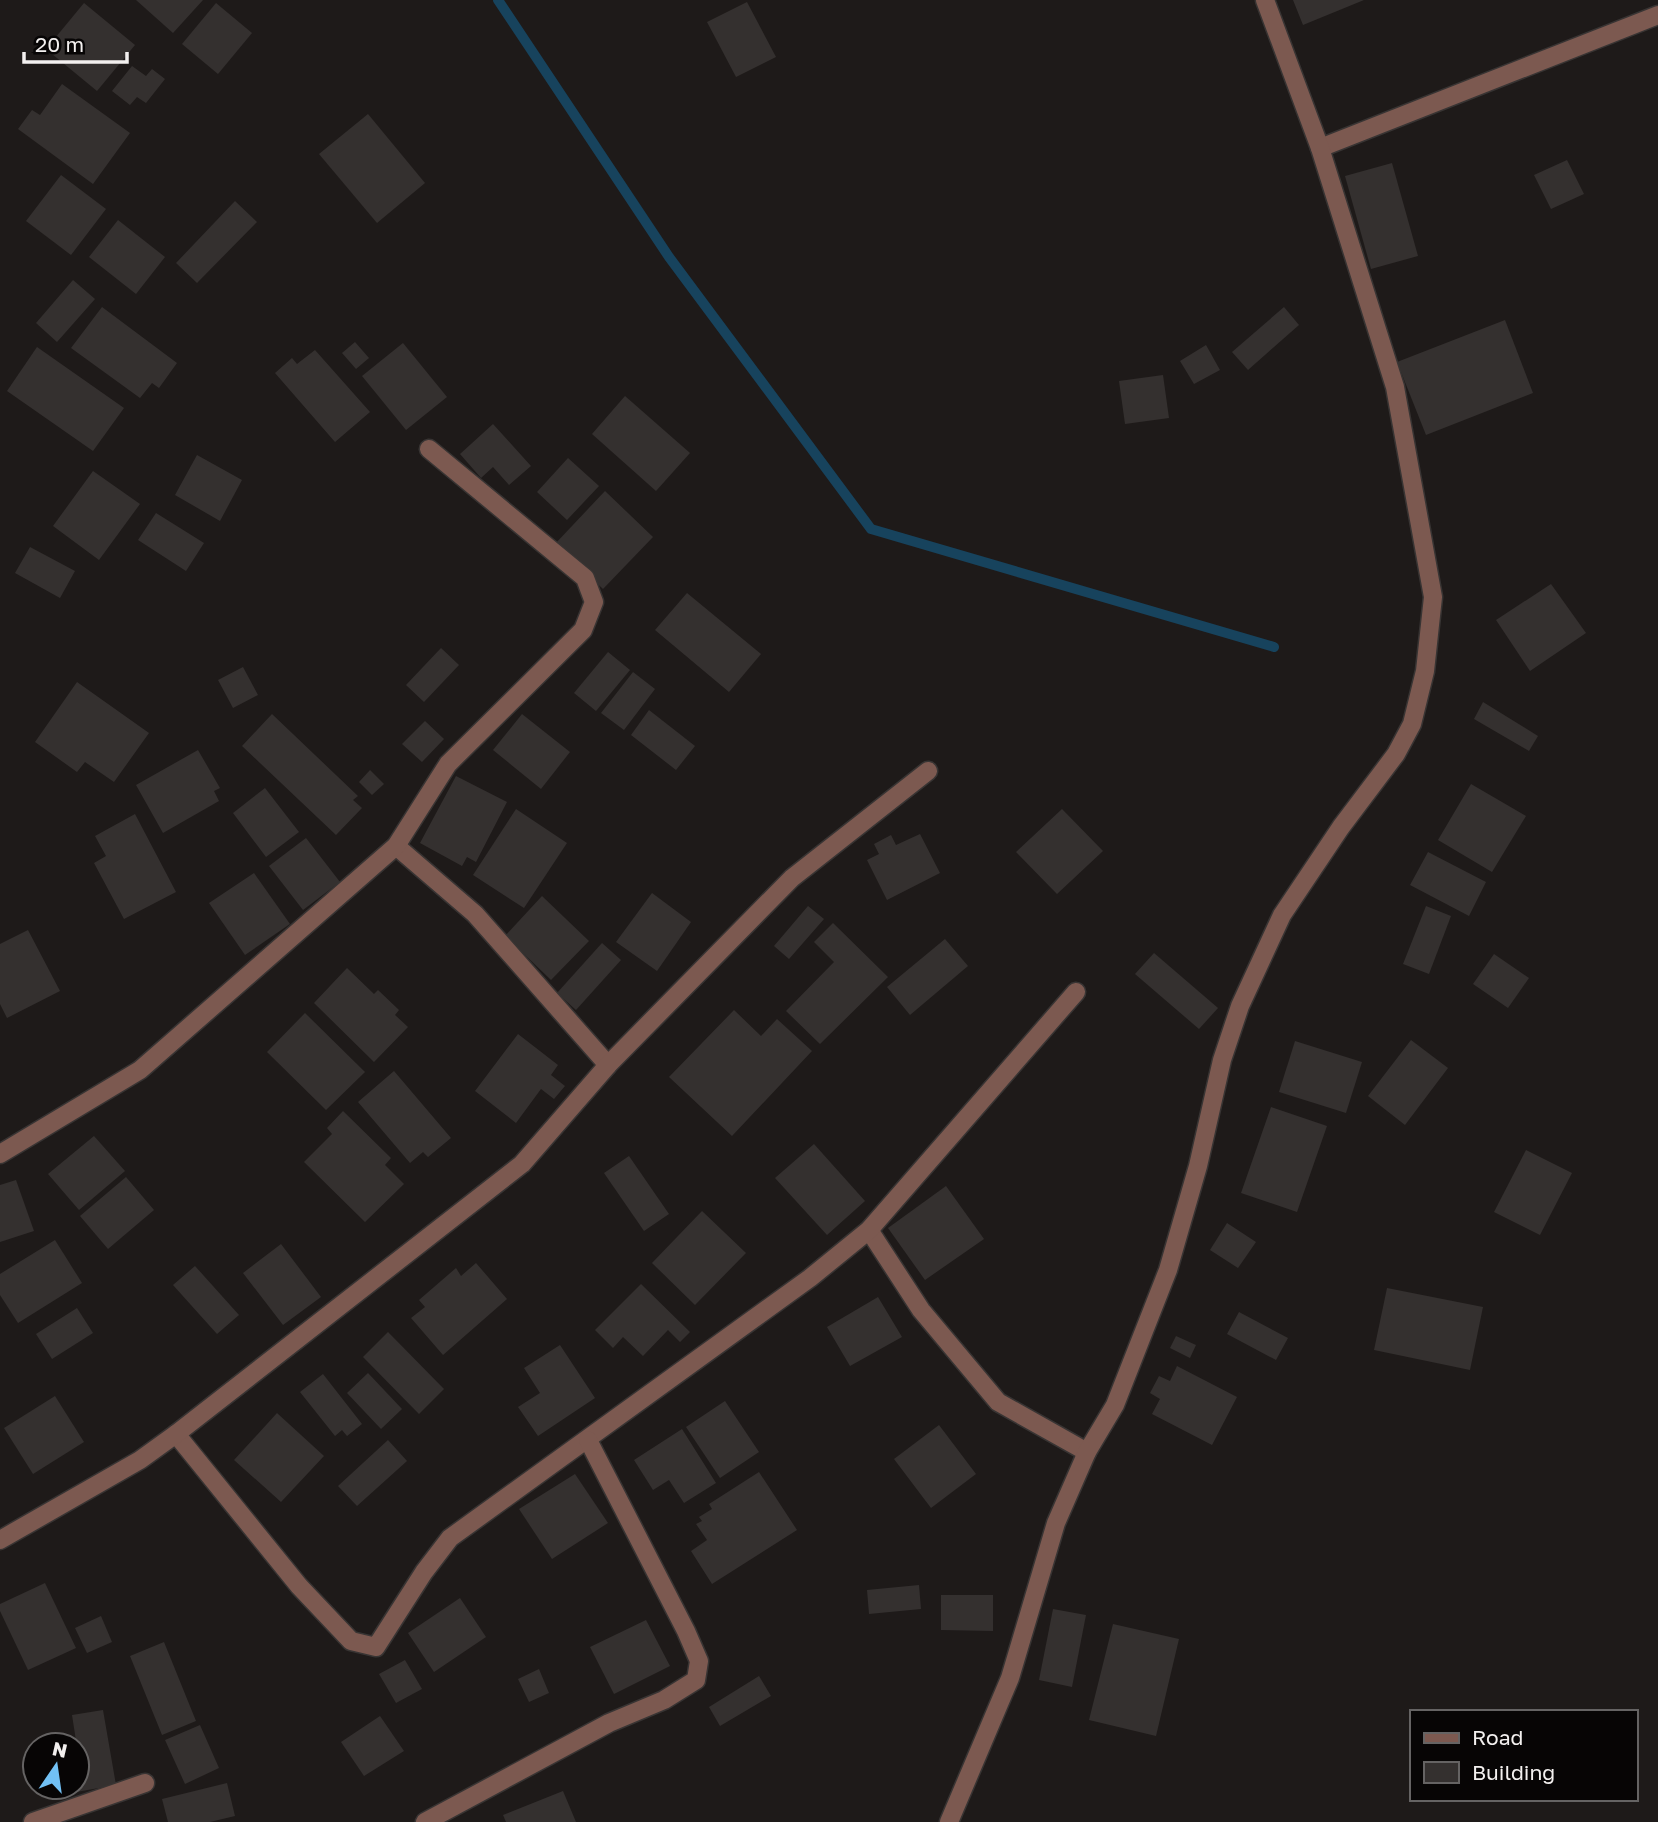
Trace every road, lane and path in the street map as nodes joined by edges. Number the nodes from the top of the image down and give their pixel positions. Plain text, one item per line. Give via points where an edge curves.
1 (1265, 0) edge
2 (1658, 15) edge
3 (1320, 148) junction
4 (429, 449) dead end
5 (928, 771) dead end
6 (396, 846) junction
7 (1076, 992) dead end
8 (608, 1065) junction
9 (0, 1154) edge
10 (869, 1230) junction
11 (176, 1434) junction
12 (588, 1440) junction
13 (1087, 1452) junction
14 (0, 1540) edge
15 (145, 1783) dead end
16 (33, 1822) edge
17 (425, 1822) edge
18 (949, 1822) edge

1 - 3 street
2 - 3 street
3 - 13 street via 1395,387 1433,597 1425,671 1412,724 1396,754 1282,915 1240,1006 1168,1270 1115,1405
4 - 6 street via 585,578 594,602 583,630 448,764
5 - 8 street via 792,878
6 - 8 street via 475,914
6 - 9 street via 140,1070
7 - 10 street
8 - 11 street via 522,1164
10 - 12 street
10 - 13 street via 921,1310 998,1402
11 - 12 street via 299,1586 351,1641 376,1647 450,1538
11 - 14 street via 140,1460
12 - 17 street via 686,1631 699,1661 695,1680
13 - 18 street via 1056,1523 1010,1678
15 - 16 street

